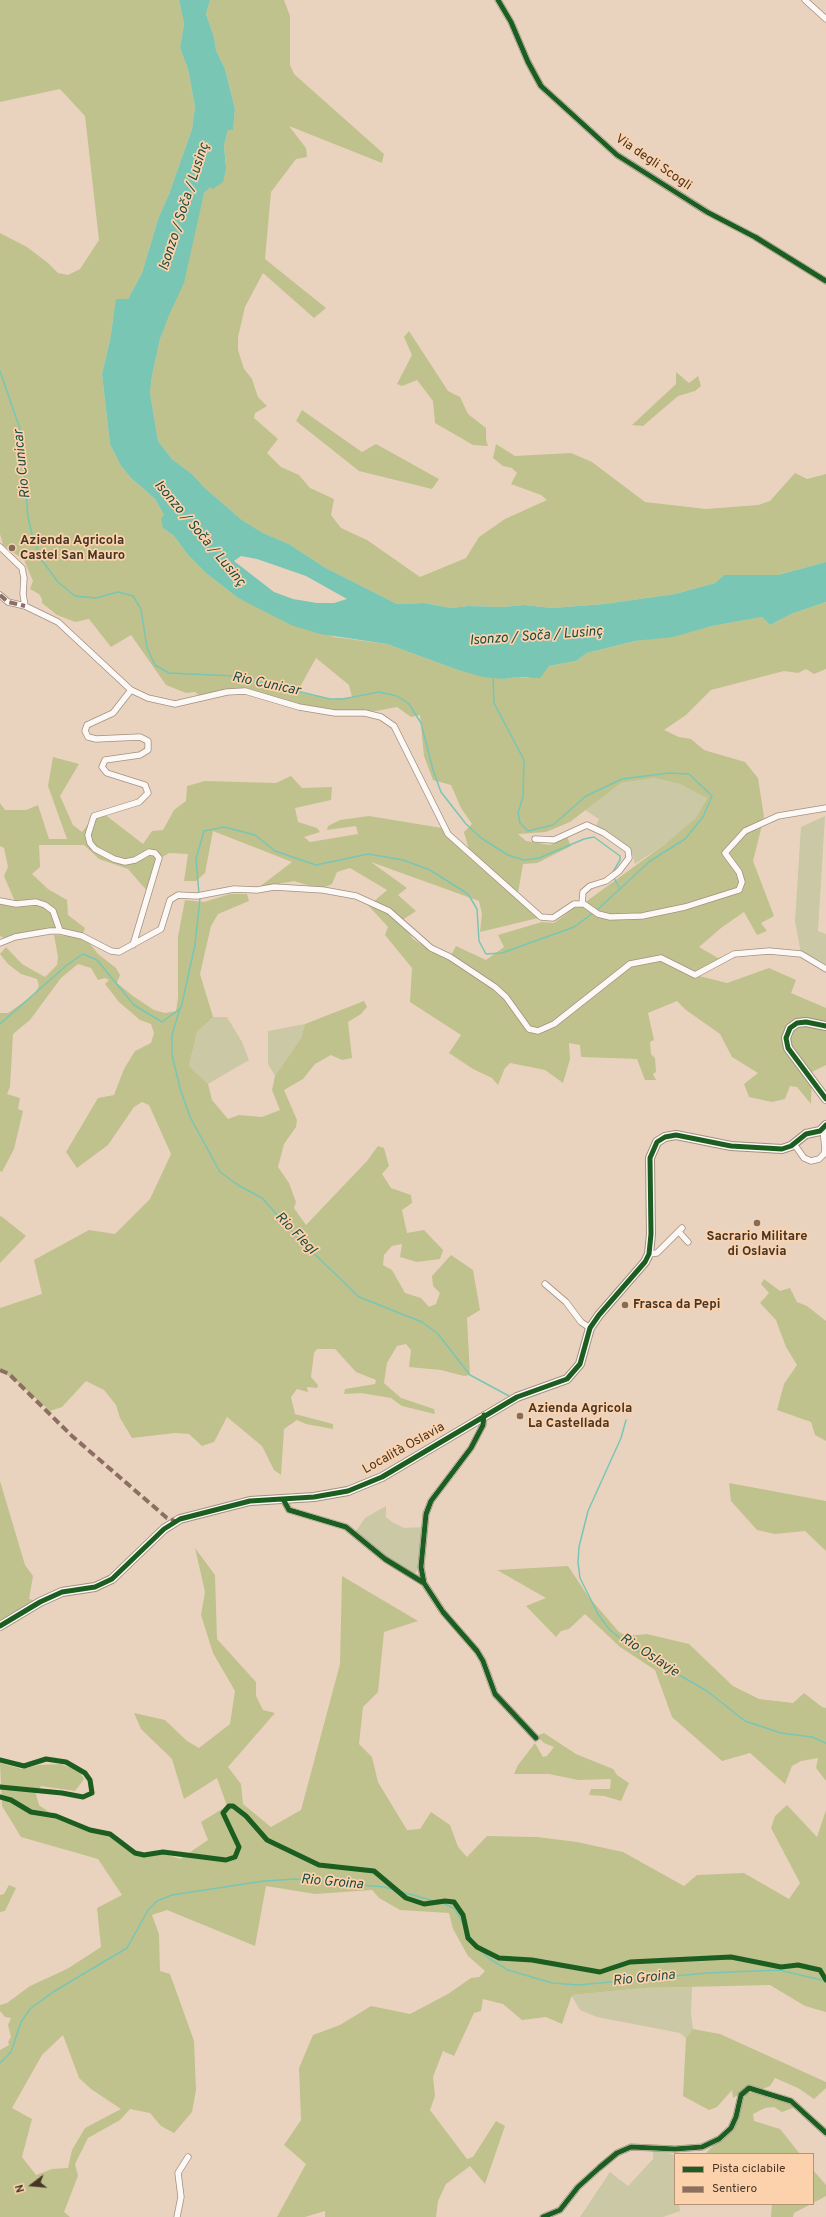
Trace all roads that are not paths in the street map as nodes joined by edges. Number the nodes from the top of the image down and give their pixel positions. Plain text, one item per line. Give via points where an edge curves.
1 (498, 0) edge
2 (805, 0) edge
3 (826, 19) edge
4 (826, 281) edge
5 (0, 547) edge
6 (0, 595) edge
7 (26, 606) junction
8 (131, 690) junction
9 (826, 808) edge
10 (535, 839) dead end
11 (0, 901) edge
12 (582, 904) junction
13 (60, 931) junction
14 (0, 943) edge
15 (133, 945) junction
16 (826, 969) edge
17 (826, 1026) edge
18 (826, 1099) edge
19 (825, 1127) edge
20 (794, 1144) junction
21 (688, 1242) dead end
22 (649, 1254) junction
23 (545, 1284) dead end
24 (590, 1328) junction
25 (484, 1416) junction
26 (283, 1499) junction
27 (421, 1568) junction
28 (412, 1576) junction
29 (424, 1583) junction
30 (0, 1626) edge
31 (536, 1738) dead end
32 (826, 2133) edge
33 (188, 2157) dead end
34 (177, 2217) edge
35 (543, 2217) edge

1 - 4 street, Via degli Scogli via 541,86 617,155 707,212 755,237
2 - 3 street
5 - 7 street via 22,568
6 - 7 street via 8,602
7 - 8 street via 58,622
8 - 12 street via 148,698 175,704 227,692 245,692 300,707 335,713 365,713 380,717 394,726 448,834 541,917 552,918 574,904
8 - 15 street via 113,713 87,724 85,731 88,737 96,739 140,737 148,741 148,750 140,755 105,760 102,767 106,773 145,784 148,793 139,802 94,816 88,835 96,850 114,859 125,862 135,860 149,852 156,853 159,858
9 - 12 street via 778,816 745,832 725,853 739,872 742,882 739,890 685,907 642,916 610,917 598,914
10 - 12 street via 554,840 587,825 604,833 628,850 629,858 619,871 606,881 590,886 583,892
11 - 13 street via 16,904 36,902 45,905 53,911
13 - 14 street via 15,937
13 - 15 street via 82,936 111,951 119,952
15 - 16 street via 161,929 174,897 178,895 206,896 234,889 257,890 274,886 356,896 389,910 430,948 495,988 506,997 529,1029 538,1031 554,1024 630,964 661,958 695,975 734,954 769,951 801,954
17 - 18 street via 799,1022 790,1028 786,1038 788,1048
19 - 20 street via 806,1134
19 - 20 street via 825,1149 819,1160 811,1161 804,1158
20 - 22 street via 782,1149 731,1146 676,1135 657,1142 650,1158
21 - 22 street via 680,1230 657,1254
22 - 24 street
23 - 24 street via 566,1302 581,1322
24 - 25 street, Località Oslavia via 582,1359 574,1373 561,1382 529,1392
25 - 26 street, Località Oslavia via 375,1480 336,1494
25 - 27 street via 483,1425 471,1448 431,1501 426,1514
26 - 28 street via 289,1510 346,1527 385,1559
26 - 30 street, Località Oslavia via 250,1501 188,1516 169,1525 119,1573 103,1584 62,1592
27 - 28 street
27 - 29 street
28 - 29 street
29 - 31 street via 443,1612 477,1651 495,1694
32 - 35 street via 792,2101 749,2088 741,2094 731,2128 719,2139 702,2147 631,2147 617,2153 578,2186 560,2210
33 - 34 street via 178,2173 181,2197

